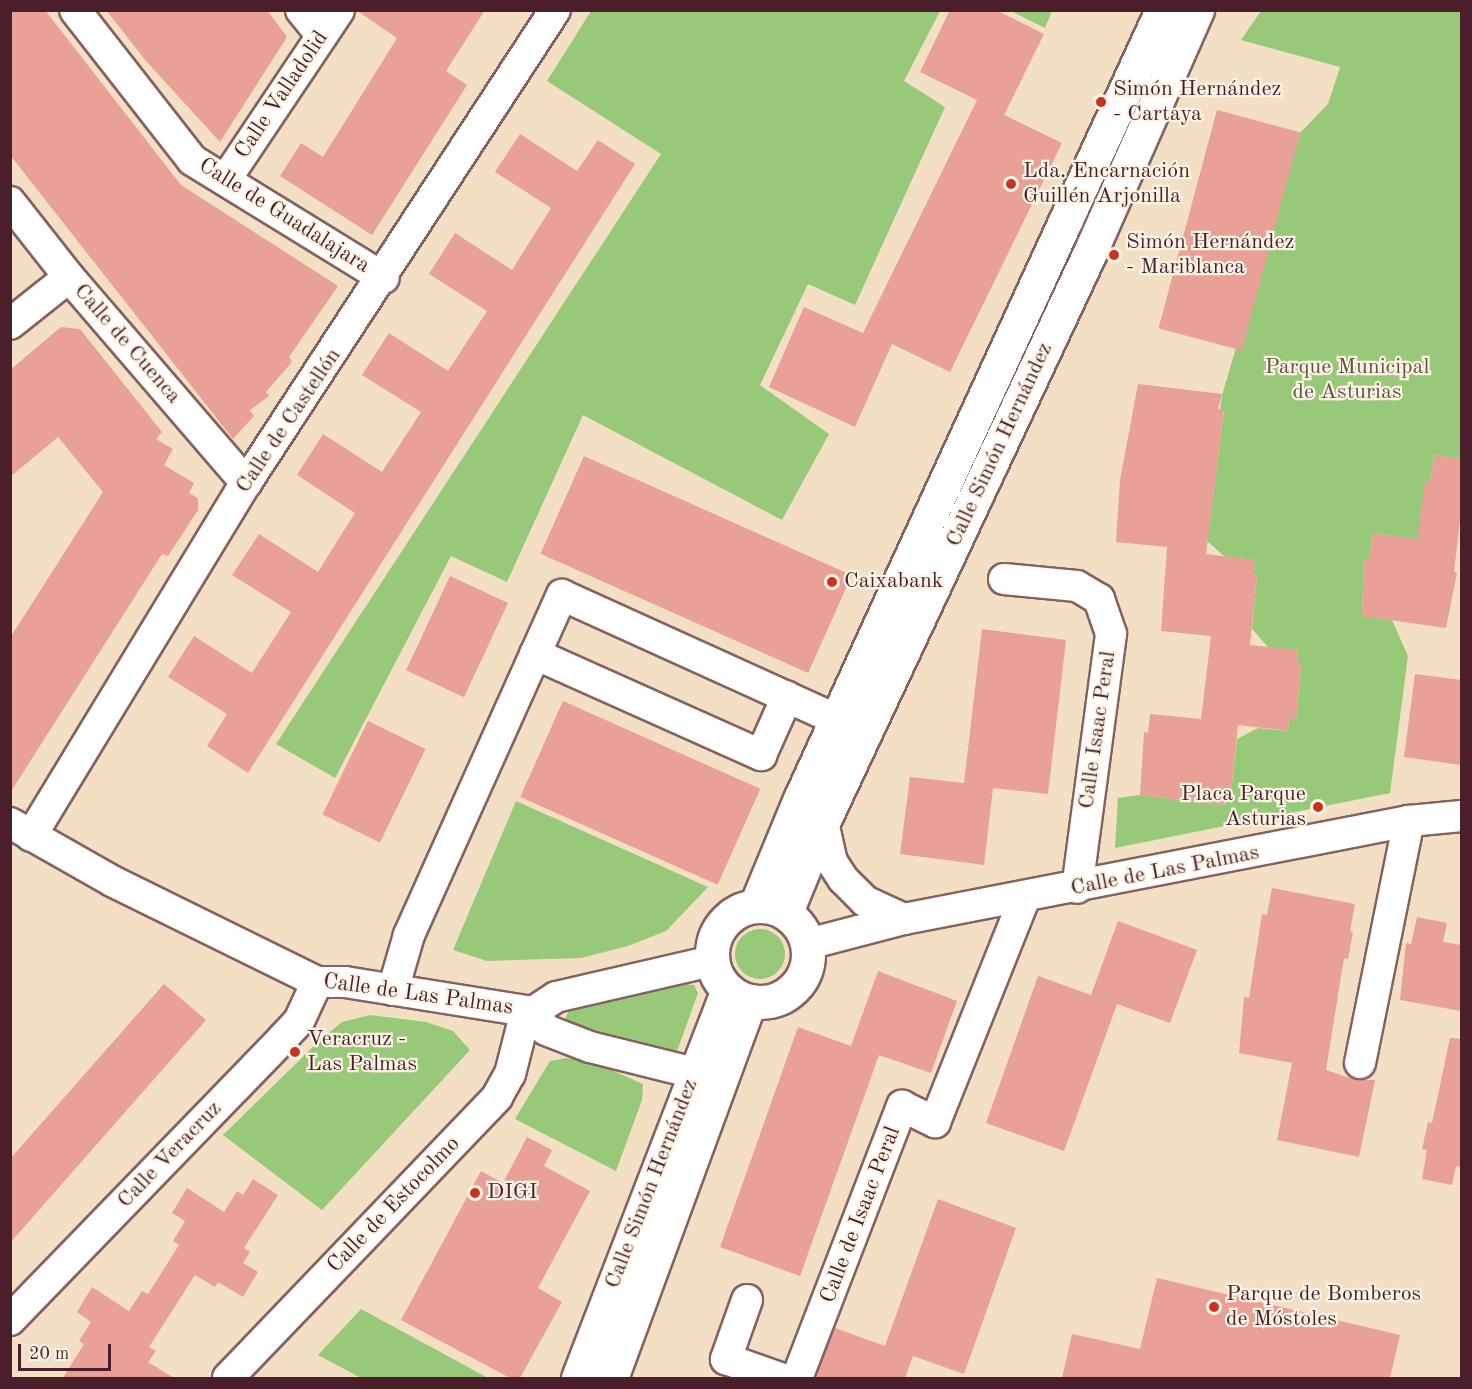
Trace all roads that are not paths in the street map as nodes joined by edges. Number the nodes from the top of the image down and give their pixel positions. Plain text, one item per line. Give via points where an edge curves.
1 (75, 10) edge
2 (301, 10) edge
3 (339, 10) edge
4 (555, 10) edge
5 (1162, 10) edge
6 (1197, 10) edge
7 (322, 36) junction
8 (226, 179) junction
9 (10, 202) edge
10 (69, 277) junction
11 (384, 278) junction
12 (10, 324) edge
13 (246, 483) junction
14 (1004, 579) dead end
15 (535, 654) junction
16 (787, 697) junction
17 (838, 720) junction
18 (1461, 816) edge
19 (1409, 821) junction
20 (823, 822) junction
21 (21, 830) edge
22 (1077, 888) junction
23 (1024, 899) junction
24 (771, 908) junction
25 (904, 919) junction
26 (808, 944) junction
27 (712, 961) junction
28 (317, 982) junction
29 (393, 990) junction
30 (739, 996) junction
31 (530, 1011) junction
32 (1360, 1064) dead end
33 (694, 1073) junction
34 (747, 1300) dead end
35 (10, 1320) edge
36 (228, 1378) edge
37 (578, 1378) edge
38 (611, 1378) edge
39 (780, 1378) edge
40 (797, 1378) edge

1 - 8 street, Calle de Guadalajara via 192,160
2 - 7 street
3 - 7 street, Calle Valladolid
4 - 11 street, Calle de Castellón
5 - 17 street, Calle Simón Hernández
6 - 20 street, Calle Simón Hernández via 1092,248
7 - 8 street, Calle Valladolid
8 - 11 street, Calle de Guadalajara
9 - 10 street, Calle de Cuenca
10 - 12 street
10 - 13 street, Calle de Cuenca
11 - 13 street, Calle de Castellón
13 - 21 street, Calle de Castellón
14 - 22 street, Calle Isaac Peral via 1077,586 1099,599 1111,634
15 - 16 street via 562,595
15 - 16 street via 762,756
15 - 29 street via 410,935
16 - 17 street
17 - 24 street, Calle Simón Hernández
18 - 19 street, Calle de Las Palmas
19 - 22 street, Calle de Las Palmas
19 - 32 street
20 - 24 street, Calle Simón Hernández
20 - 25 street via 832,862 843,879 865,901
21 - 28 street, Calle de Las Palmas
22 - 23 street, Calle de Las Palmas
23 - 25 street, Calle de Las Palmas
23 - 40 street, Calle de Isaac Peral via 935,1122 902,1107
24 - 26 street via 798,923
24 - 27 street via 726,918 713,940
25 - 26 street, Calle de Las Palmas
26 - 30 street via 808,965 797,985 784,996 767,1002
27 - 30 street
27 - 31 street, Calle de Las Palmas via 556,997
28 - 29 street, Calle de Las Palmas
28 - 35 street, Calle Veracruz via 298,1021 283,1038
29 - 31 street, Calle de Las Palmas
30 - 33 street, Calle Simón Hernández
30 - 38 street, Calle Simón Hernández
31 - 33 street via 546,1030 591,1047
31 - 36 street, Calle de Estocolmo via 510,1074 497,1097
33 - 37 street, Calle Simón Hernández
34 - 39 street via 726,1359

